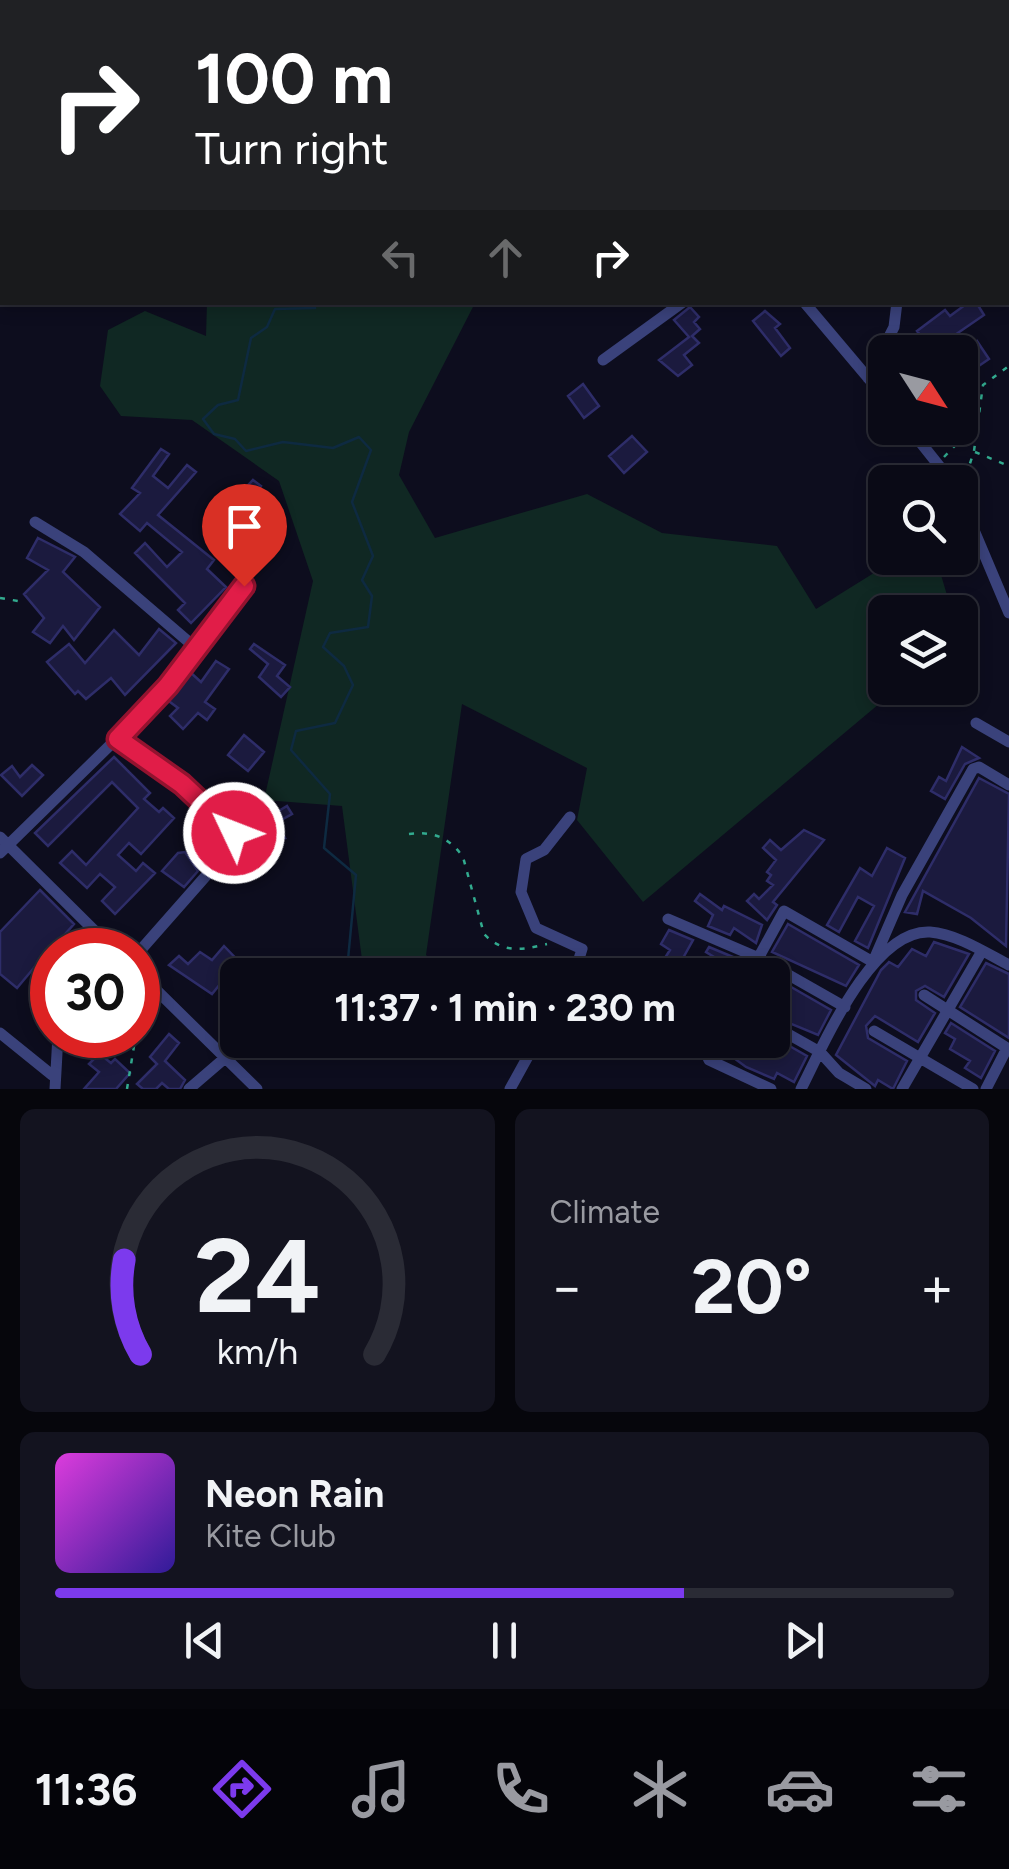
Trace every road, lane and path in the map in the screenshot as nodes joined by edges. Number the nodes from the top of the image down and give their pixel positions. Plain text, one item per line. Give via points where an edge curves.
1 (679, 305) edge
2 (807, 305) edge
3 (897, 305) edge
4 (890, 335) edge
5 (603, 360) dead end
6 (1009, 366) edge
7 (868, 378) edge
8 (980, 419) junction
9 (924, 445) edge
10 (949, 445) edge
11 (949, 450) junction
12 (974, 451) junction
13 (940, 463) joint
14 (970, 465) edge
15 (1009, 466) edge
16 (36, 522) dead end
17 (978, 538) edge
18 (244, 586) dead end
19 (0, 598) edge
20 (18, 601) dead end
21 (1009, 613) edge
22 (197, 649) junction
23 (976, 723) dead end
24 (118, 739) junction
25 (1009, 742) edge
26 (1009, 784) edge
27 (570, 817) dead end
28 (255, 818) dead end
29 (234, 833) junction
30 (409, 834) dead end
31 (3, 845) edge
32 (668, 919) dead end
33 (91, 928) edge
34 (160, 928) edge
35 (558, 940) junction
36 (982, 951) junction
37 (579, 958) edge
38 (759, 958) joint
39 (1007, 960) edge
40 (873, 962) junction
41 (790, 975) edge
42 (160, 992) edge
43 (924, 995) dead end
44 (166, 998) junction
45 (845, 1006) junction
46 (947, 1011) junction
47 (874, 1031) dead end
48 (0, 1032) edge
49 (790, 1035) edge
50 (820, 1052) junction
51 (220, 1053) edge
52 (55, 1058) edge
53 (225, 1058) joint
54 (527, 1058) edge
55 (708, 1058) edge
56 (920, 1058) junction
57 (52, 1075) junction
58 (55, 1089) edge
59 (127, 1089) edge
60 (189, 1089) edge
61 (257, 1089) edge
62 (510, 1089) edge
63 (771, 1089) edge
64 (800, 1089) edge
65 (866, 1089) edge
66 (902, 1089) edge
67 (973, 1089) edge
68 (986, 1089) edge

1 - 5 street
2 - 7 street
3 - 4 street
6 - 8 path via 983,385
8 - 11 path
8 - 12 path
9 - 13 street
10 - 11 path
11 - 13 path
12 - 14 path
12 - 15 path
16 - 22 street via 84,552
17 - 21 street
18 - 22 street
19 - 20 path
22 - 24 street
23 - 25 street
24 - 29 street via 182,784
24 - 31 street
26 - 40 street via 973,769 902,895
27 - 35 street via 523,865 522,892 532,922
28 - 29 street
29 - 34 street via 212,870
30 - 35 path via 438,835 456,846 484,934 493,943 509,950
31 - 33 street
32 - 38 street
35 - 37 street via 582,950
36 - 39 street
36 - 40 street via 925,931 898,941
36 - 46 street
38 - 40 street via 784,911
40 - 45 street
41 - 45 street
42 - 44 street
43 - 46 street
44 - 51 street
44 - 59 path via 136,1040
45 - 50 street
46 - 56 street
46 - 68 street via 1007,1048
47 - 56 street
48 - 57 street
49 - 50 street
50 - 64 street
50 - 65 street via 838,1073
52 - 57 street
53 - 60 street
53 - 61 street
54 - 62 street
55 - 63 street
56 - 66 street
56 - 67 street
57 - 58 street

